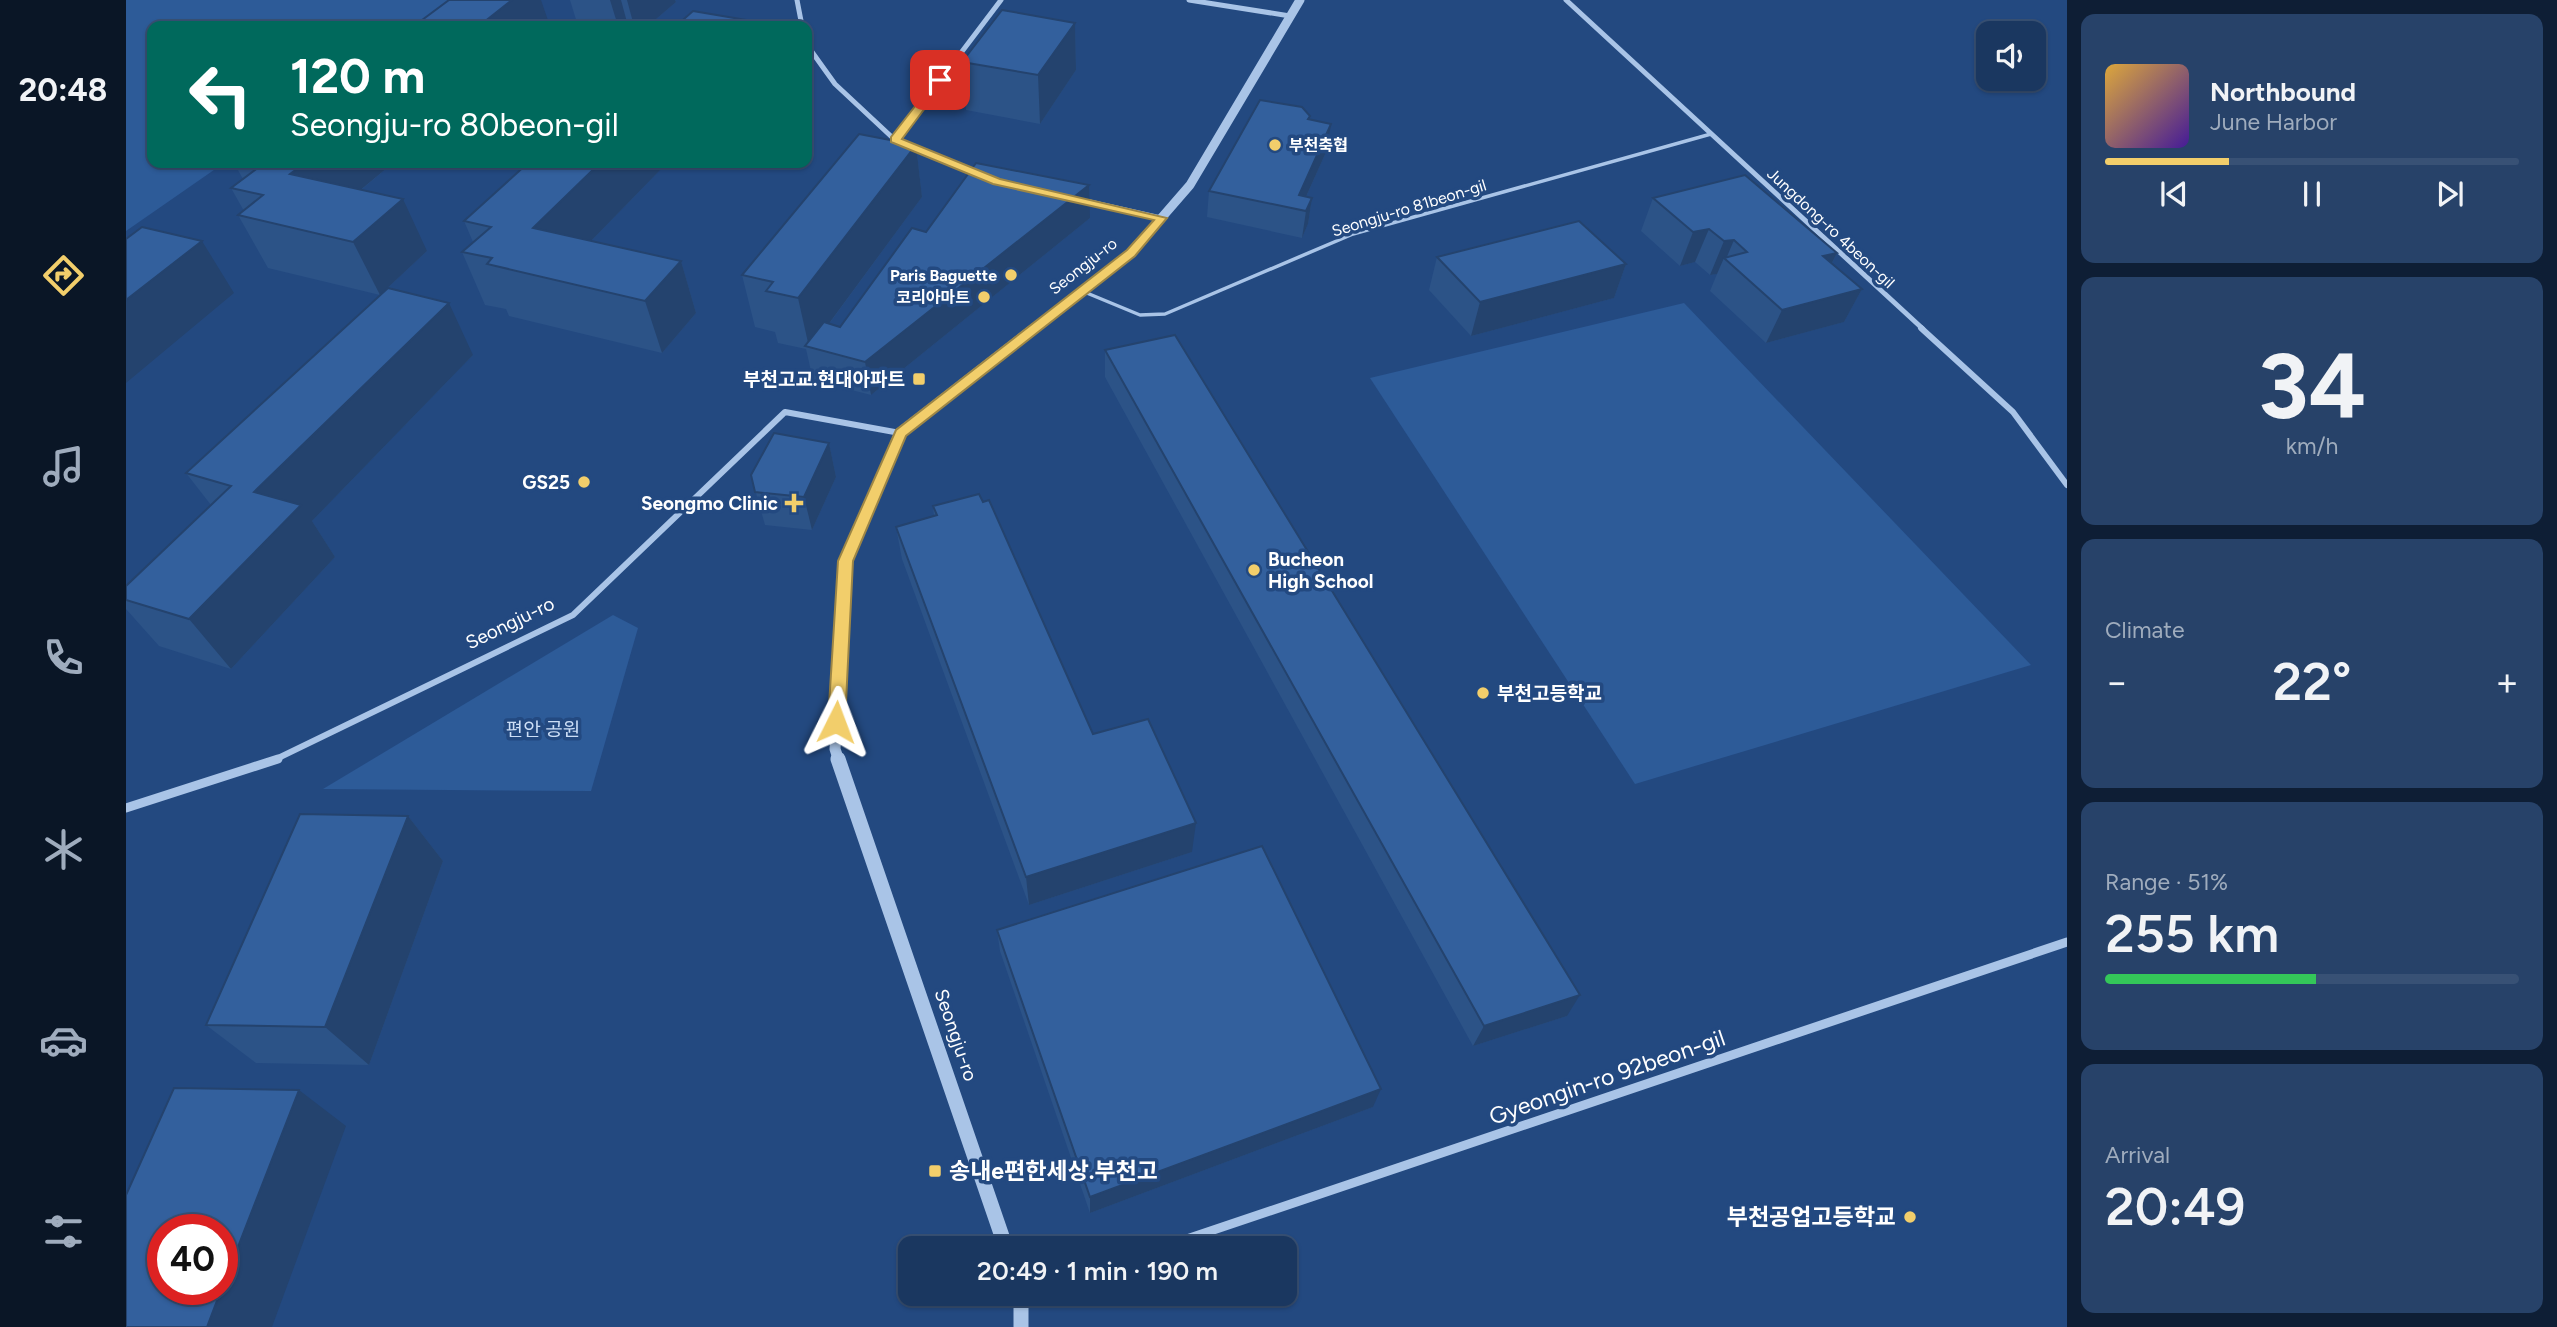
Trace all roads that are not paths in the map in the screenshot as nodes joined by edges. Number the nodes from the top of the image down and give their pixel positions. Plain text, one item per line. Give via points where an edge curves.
1 (797, 0) edge
2 (1001, 0) edge
3 (1189, 0) edge
4 (1300, 0) edge
5 (1566, 0) edge
6 (1290, 16) junction
7 (801, 21) edge
8 (812, 52) edge
9 (1711, 134) junction
10 (895, 140) junction
11 (984, 176) edge
12 (1073, 198) edge
13 (1161, 218) junction
14 (1082, 291) junction
15 (900, 433) junction
16 (2067, 485) edge
17 (126, 808) edge
18 (2067, 942) edge
19 (1002, 1236) edge
20 (1196, 1236) edge
21 (1022, 1306) edge
22 (1021, 1327) edge

1 - 7 street
2 - 10 street
3 - 6 street
4 - 6 street, Seongju-ro
5 - 9 street, Jungdong-ro 4beon-gil
6 - 13 street, Seongju-ro via 1190,185
8 - 10 street via 835,84
9 - 14 lane, Seongju-ro 81beon-gil via 1353,234 1165,314 1140,315
9 - 16 street, Jungdong-ro 4beon-gil via 2013,412
10 - 11 street
12 - 13 street
13 - 14 street, Seongju-ro via 1131,253
14 - 15 street, Seongju-ro
15 - 17 street, Seongju-ro via 785,412 573,615 284,757
15 - 19 street, Seongju-ro via 846,561 835,749
18 - 20 street, Gyeongin-ro 92beon-gil
21 - 22 street

